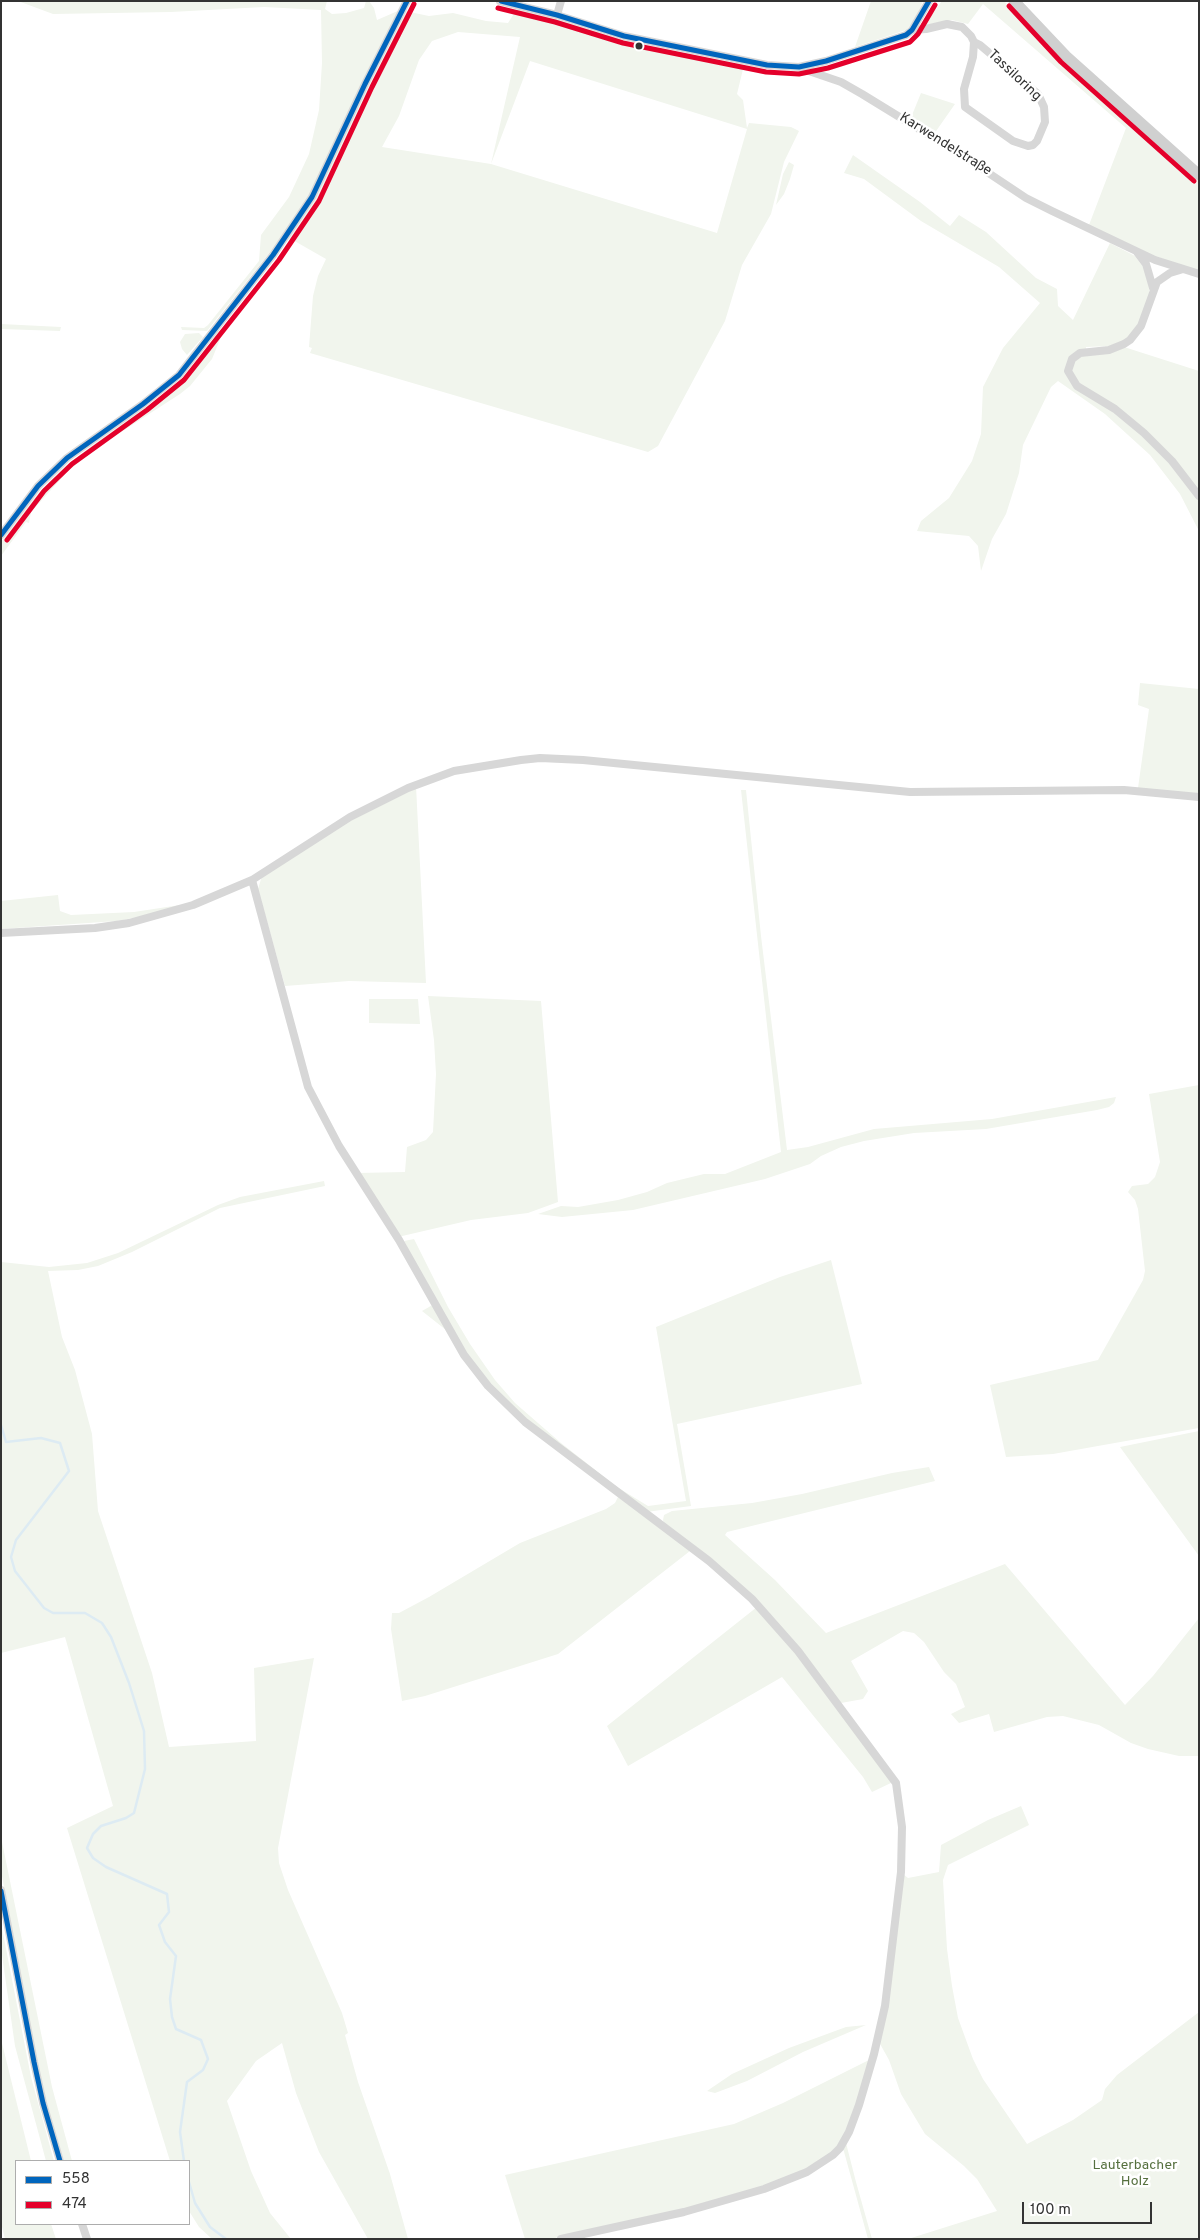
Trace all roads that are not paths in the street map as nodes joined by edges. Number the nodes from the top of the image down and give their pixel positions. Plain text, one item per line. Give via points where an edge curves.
1 (407, 1) edge
2 (500, 1) edge
3 (561, 1) edge
4 (929, 1) edge
5 (1014, 1) edge
6 (557, 15) junction
7 (912, 30) junction
8 (974, 42) junction
9 (798, 67) junction
10 (1199, 174) edge
11 (1136, 251) junction
12 (1182, 270) junction
13 (1199, 274) edge
14 (1153, 288) junction
15 (1199, 496) edge
16 (1, 535) edge
17 (1199, 797) edge
18 (252, 880) junction
19 (1, 933) edge
20 (1, 1890) edge
21 (60, 2160) edge
22 (82, 2225) edge
23 (87, 2239) edge
24 (561, 2239) edge

1 - 16 street via 312,197 288,236 179,375 52,472
2 - 6 street
3 - 6 street
4 - 7 street
5 - 10 street via 1066,56
6 - 9 street via 632,38 768,65
7 - 8 street, Tassiloring via 951,24 968,31
7 - 9 street, Tassiloring via 906,35 826,61
8 - 8 street, Tassiloring via 1042,100 1044,122 1033,145 1013,141 965,107 964,89
9 - 11 street, Karwendelstraße via 841,82 1026,198
11 - 12 street, Karwendelstraße
11 - 14 street via 1146,264
12 - 13 street, Karwendelstraße
12 - 14 street via 1164,276
14 - 15 street via 1141,326 1130,340 1109,350 1080,353 1072,359 1068,372 1077,386 1115,409 1144,433 1172,461
17 - 18 street via 1124,790 910,792 540,758 467,768 423,781 350,817
18 - 19 street via 193,905 130,923
18 - 24 street via 308,1087 339,1146 399,1240 464,1355 488,1386 525,1422 709,1561 774,1621 892,1776 898,1790 902,1827 901,1872 885,2006 867,2078 849,2132 840,2148 807,2172 747,2195
20 - 21 street via 36,2070
22 - 23 street

